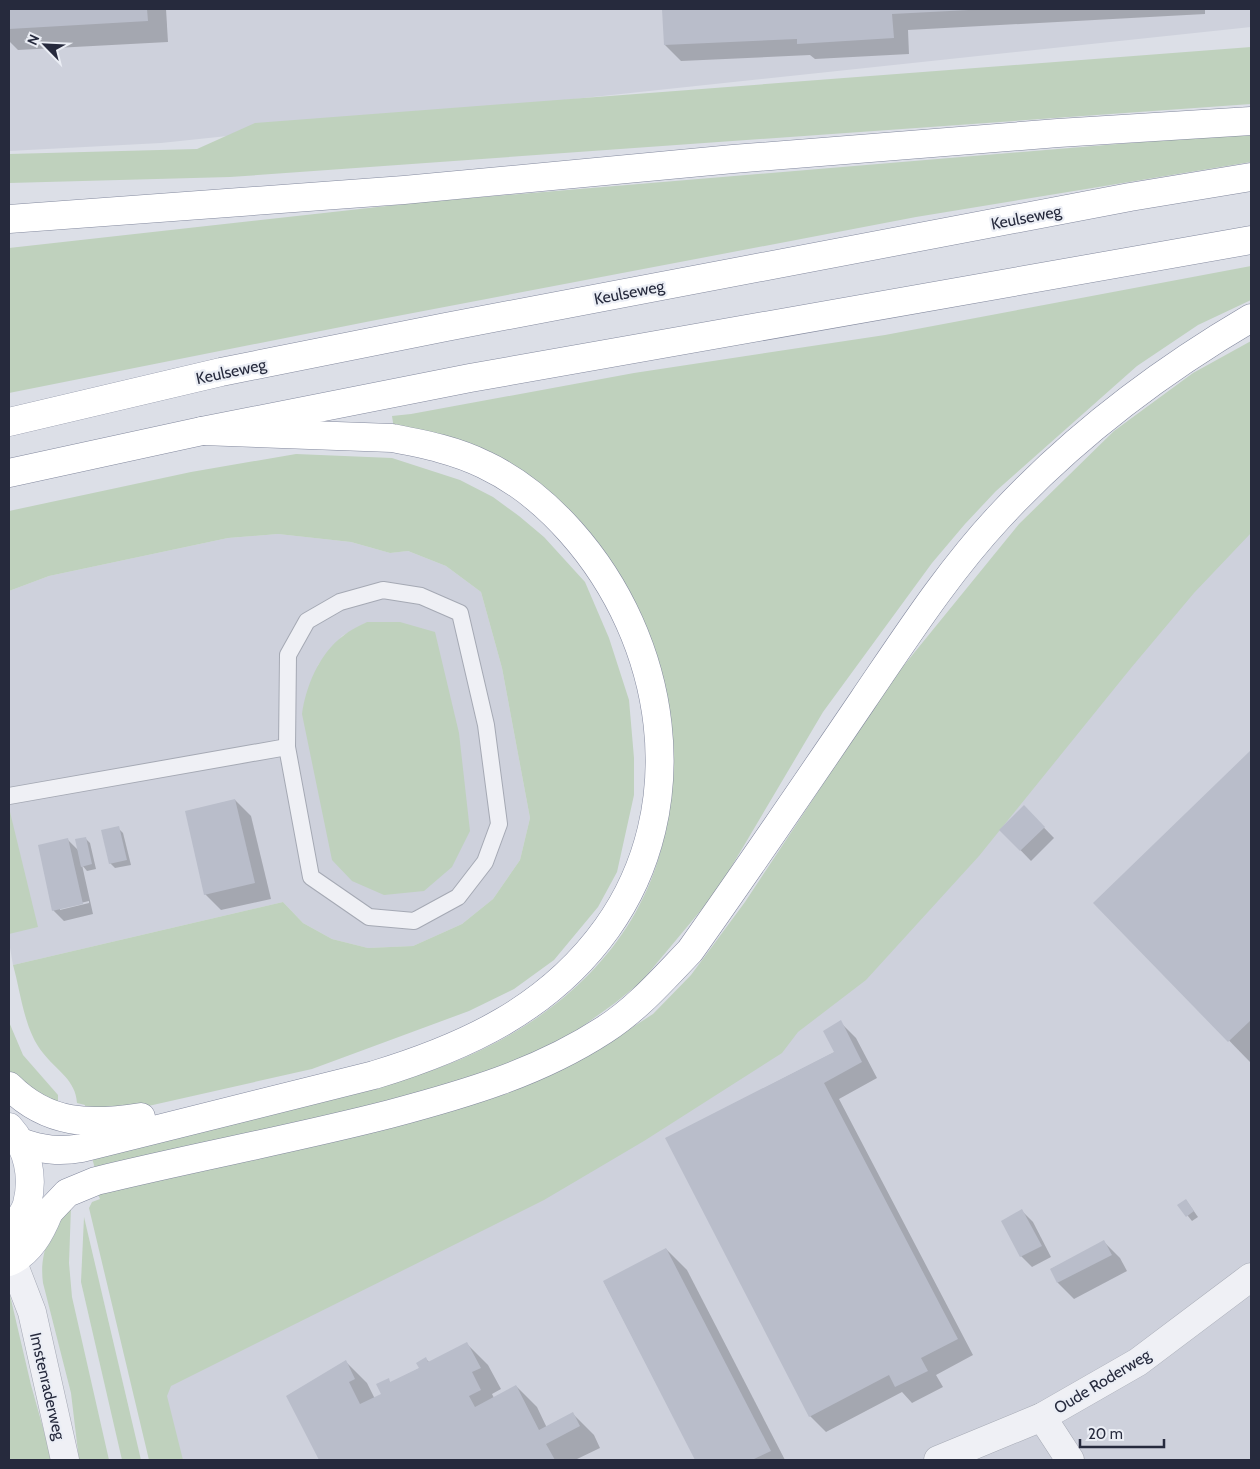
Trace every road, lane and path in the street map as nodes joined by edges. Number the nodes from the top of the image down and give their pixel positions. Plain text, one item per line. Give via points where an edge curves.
1 (1251, 121) edge
2 (1251, 177) edge
3 (12, 219) edge
4 (1251, 240) edge
5 (1251, 318) edge
6 (9, 422) edge
7 (202, 431) junction
8 (9, 473) edge
9 (287, 747) junction
10 (9, 796) edge
11 (9, 1086) edge
12 (177, 1125) junction
13 (14, 1134) edge
14 (34, 1242) junction
15 (11, 1261) edge
16 (1251, 1277) edge
17 (32, 1312) junction
18 (1042, 1417) junction
19 (65, 1460) edge
20 (938, 1460) edge
21 (1070, 1460) edge

1 - 3 main road via 1048,133 404,190
2 - 6 main road, Keulseweg via 1130,197 436,329 221,372
4 - 7 main road via 470,378
5 - 14 main road via 1185,358 1116,409 998,518 929,602 690,951 651,993 605,1030 545,1064 469,1094 332,1129 96,1181 67,1193 49,1212
7 - 8 main road
7 - 12 main road via 392,438 422,443 485,465 539,500 564,524 604,573 633,625 655,702 659,766 650,838 630,890 606,929 586,953 530,1006 495,1028 415,1062
9 - 9 lane via 288,655 307,622 340,602 383,590 421,596 460,613 486,725 499,824 485,862 458,897 414,921 369,917 311,877
9 - 10 lane
11 - 12 main road via 39,1109 78,1121 108,1122 142,1117
12 - 13 main road via 67,1150 38,1148
13 - 15 main road via 28,1162 31,1184 26,1206 15,1226
14 - 15 main road
14 - 17 street, Imstenraderweg
15 - 17 street, Imstenraderweg
16 - 18 street, Oude Roderweg via 1138,1362
17 - 19 street, Imstenraderweg
18 - 20 street, Oude Roderweg
18 - 21 street

